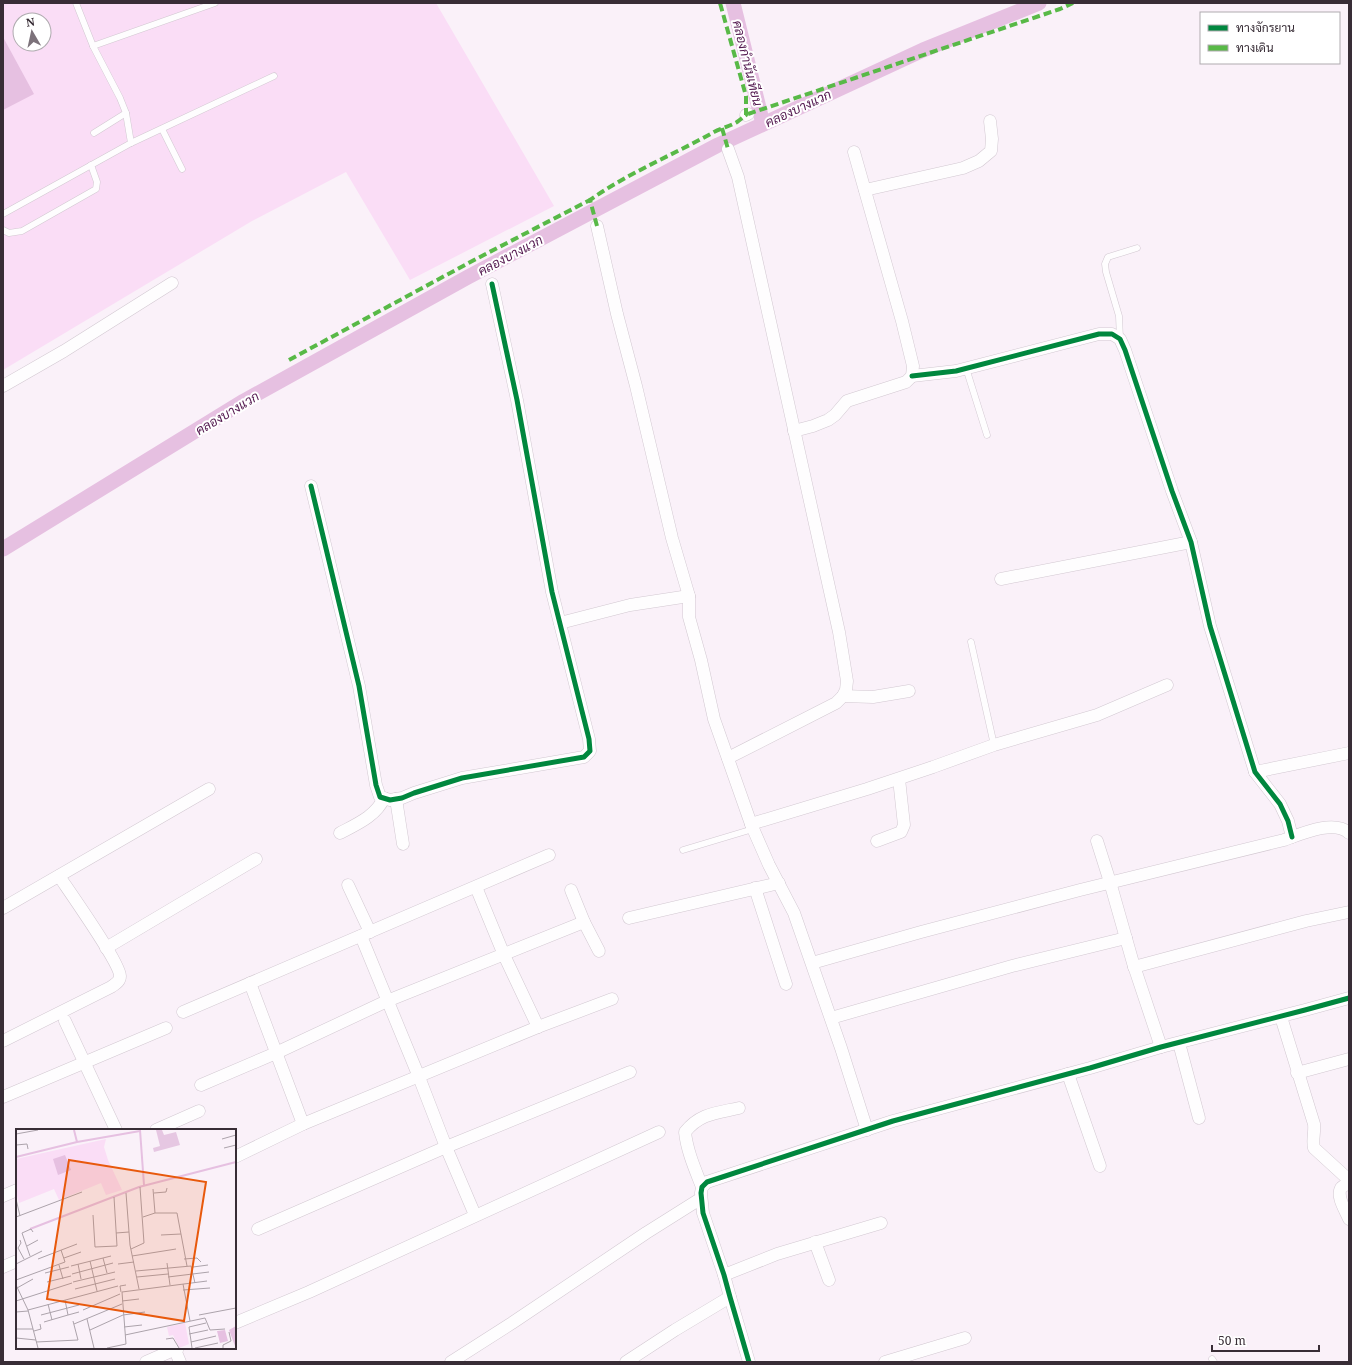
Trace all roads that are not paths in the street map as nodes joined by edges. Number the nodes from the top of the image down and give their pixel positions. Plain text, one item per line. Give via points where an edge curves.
1 (76, 3) edge
2 (215, 3) edge
3 (93, 46) junction
4 (274, 76) dead end
5 (126, 113) junction
6 (990, 121) dead end
7 (162, 129) junction
8 (94, 133) dead end
9 (131, 143) junction
10 (728, 149) dead end
11 (854, 152) dead end
12 (91, 165) junction
13 (182, 169) dead end
14 (864, 190) junction
15 (3, 214) edge
16 (597, 226) dead end
17 (3, 230) edge
18 (1137, 248) dead end
19 (172, 284) dead end
20 (492, 284) dead end
21 (1120, 339) junction
22 (966, 368) junction
23 (912, 376) junction
24 (3, 386) edge
25 (794, 431) junction
26 (987, 435) dead end
27 (311, 486) dead end
28 (1191, 542) junction
29 (1001, 579) dead end
30 (689, 596) junction
31 (560, 623) junction
32 (971, 642) dead end
33 (1167, 685) dead end
34 (909, 691) dead end
35 (843, 696) junction
36 (994, 745) junction
37 (1349, 753) edge
38 (728, 758) junction
39 (1255, 772) junction
40 (898, 779) junction
41 (209, 789) dead end
42 (384, 798) junction
43 (396, 799) junction
44 (752, 826) junction
45 (340, 833) dead end
46 (1349, 833) edge
47 (1292, 837) junction
48 (877, 841) dead end
49 (1097, 841) dead end
50 (403, 844) dead end
51 (683, 850) dead end
52 (549, 855) dead end
53 (256, 859) dead end
54 (59, 876) junction
55 (779, 882) junction
56 (1110, 882) junction
57 (348, 885) dead end
58 (476, 887) junction
59 (755, 888) junction
60 (571, 890) dead end
61 (3, 908) edge
62 (1349, 912) edge
63 (629, 918) dead end
64 (584, 922) junction
65 (366, 934) junction
66 (1126, 938) junction
67 (106, 948) junction
68 (598, 951) dead end
69 (504, 955) junction
70 (812, 964) junction
71 (1134, 967) junction
72 (250, 982) junction
73 (786, 984) dead end
74 (1349, 998) edge
75 (612, 999) dead end
76 (387, 1001) junction
77 (183, 1012) dead end
78 (1281, 1016) junction
79 (830, 1018) junction
80 (65, 1021) dead end
81 (538, 1027) junction
82 (166, 1028) dead end
83 (3, 1041) edge
84 (1179, 1043) junction
85 (1161, 1048) junction
86 (276, 1052) junction
87 (1349, 1059) edge
88 (85, 1063) junction
89 (630, 1072) dead end
90 (1298, 1073) junction
91 (1068, 1074) junction
92 (419, 1077) junction
93 (201, 1085) dead end
94 (3, 1097) edge
95 (739, 1108) dead end
96 (199, 1111) dead end
97 (1199, 1118) dead end
98 (303, 1124) junction
99 (116, 1129) edge
100 (158, 1129) edge
101 (866, 1130) junction
102 (659, 1132) dead end
103 (446, 1147) junction
104 (236, 1157) edge
105 (1100, 1166) dead end
106 (1349, 1181) edge
107 (16, 1190) edge
108 (701, 1193) junction
109 (3, 1196) edge
110 (475, 1215) junction
111 (1349, 1219) edge
112 (881, 1223) dead end
113 (258, 1229) dead end
114 (816, 1242) junction
115 (16, 1261) edge
116 (3, 1267) edge
117 (724, 1275) junction
118 (829, 1280) dead end
119 (730, 1297) junction
120 (236, 1323) edge
121 (965, 1338) dead end
122 (176, 1349) edge
123 (146, 1362) edge
124 (180, 1362) edge
125 (451, 1362) edge
126 (626, 1362) edge
127 (749, 1362) edge
128 (885, 1362) edge

1 - 3 lane
2 - 3 lane
3 - 5 lane
4 - 7 lane
5 - 8 lane
5 - 9 lane
6 - 14 street via 991,151 980,161 963,168
7 - 9 lane
7 - 13 lane
9 - 12 lane
10 - 25 street via 738,177
11 - 14 street
12 - 15 lane
12 - 17 lane via 97,182 96,189 22,231 9,233
14 - 23 street via 913,366
16 - 30 street via 672,538
18 - 21 lane via 1108,257 1105,264 1119,316
19 - 24 street via 64,352
20 - 31 street
21 - 22 street via 1112,334 1099,334
21 - 28 street
22 - 23 street
22 - 26 lane
23 - 25 street via 906,382 847,401 828,420
25 - 35 street via 839,632 847,681
27 - 42 street via 360,686 376,785 380,797
28 - 29 street
28 - 39 street via 1210,626
30 - 31 street via 630,605
30 - 38 street via 690,617 714,719
31 - 43 street via 590,751 584,757 462,778
32 - 36 lane
33 - 36 street via 1098,715
34 - 35 street via 872,697
35 - 38 street via 836,703
36 - 40 street
37 - 39 street
38 - 44 street
39 - 47 street via 1280,804
40 - 44 street
40 - 48 street via 904,825 901,832
41 - 54 street
42 - 43 street
42 - 45 street via 372,815
43 - 50 street
44 - 51 lane
44 - 55 street
46 - 47 street via 1345,829 1334,827
47 - 56 street
49 - 56 street
52 - 58 street
53 - 67 street
54 - 61 street
54 - 67 street
55 - 59 street
55 - 70 street via 794,913
56 - 66 street
56 - 70 street
57 - 65 street
58 - 65 street
58 - 69 street
59 - 63 street
59 - 73 street
60 - 64 street
62 - 71 street
64 - 68 street
64 - 69 street
65 - 72 street
65 - 76 street
66 - 71 street
66 - 79 street via 1012,966
67 - 83 street via 119,971 118,982 49,1020
69 - 76 street
69 - 81 street
70 - 79 street
71 - 85 street
72 - 77 street
72 - 86 street
74 - 78 street
75 - 81 street
76 - 86 street
76 - 92 street
78 - 84 street
78 - 90 street
79 - 101 street
80 - 88 street
81 - 92 street
82 - 88 street
84 - 85 street
84 - 97 street
85 - 91 street
86 - 93 street
86 - 98 street
87 - 90 street
88 - 94 street
88 - 99 street
89 - 103 street
90 - 106 street via 1314,1124 1314,1148
91 - 101 street
91 - 105 street
92 - 98 street
92 - 103 street
95 - 108 street via 702,1116 691,1123 685,1132
96 - 100 street
98 - 104 street
101 - 108 street via 707,1182
102 - 110 street
103 - 110 street
103 - 113 street
106 - 111 street via 1341,1188 1340,1199
107 - 109 street
108 - 117 street via 703,1213
108 - 125 street via 646,1233
110 - 120 street
112 - 114 street
114 - 117 street via 776,1254
114 - 118 street
115 - 116 street
117 - 119 street
119 - 126 street
119 - 127 street
121 - 128 street
122 - 123 street
122 - 124 street

